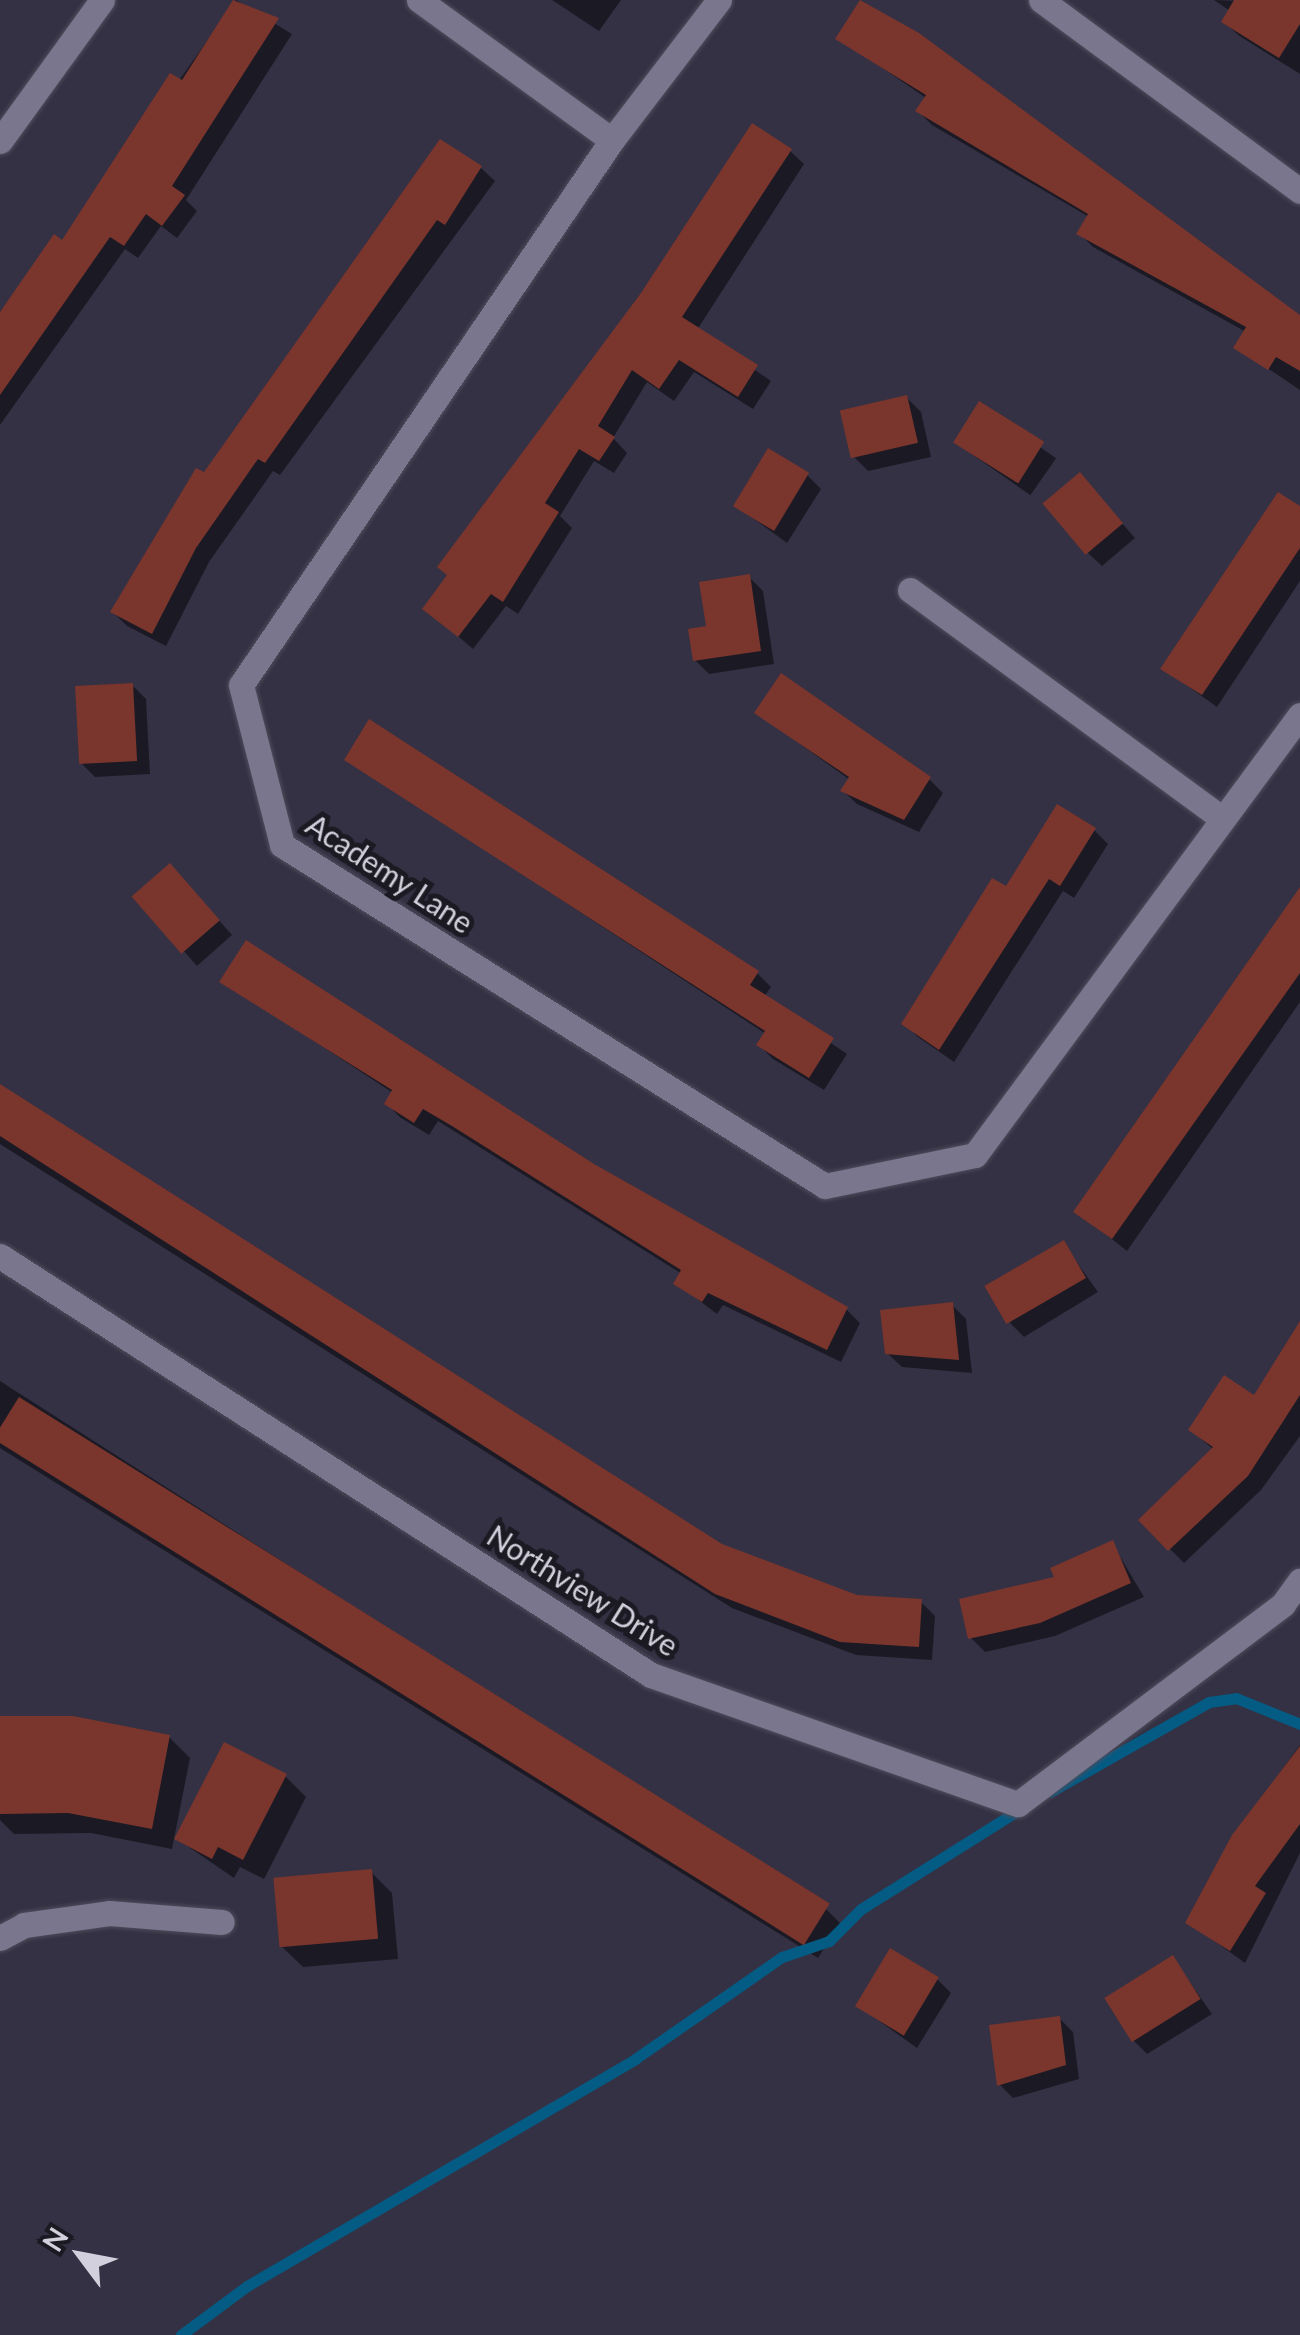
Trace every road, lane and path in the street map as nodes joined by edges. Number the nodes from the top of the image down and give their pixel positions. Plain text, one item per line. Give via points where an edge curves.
1 (102, 0) edge
2 (419, 0) edge
3 (719, 0) edge
4 (1041, 0) edge
5 (612, 140) junction
6 (0, 141) edge
7 (1300, 191) edge
8 (910, 590) dead end
9 (1300, 716) edge
10 (1222, 818) junction
11 (0, 1256) edge
12 (1300, 1582) edge
13 (222, 1922) dead end
14 (0, 1938) edge

1 - 6 street
2 - 5 street
3 - 5 street, Academy Lane
4 - 7 street
5 - 10 street, Academy Lane via 241,684 282,846 824,1186 975,1155
8 - 10 street
9 - 10 street, Academy Lane
11 - 12 street, Northview Drive via 651,1676 1018,1804 1284,1604
13 - 14 street via 109,1913 24,1924

